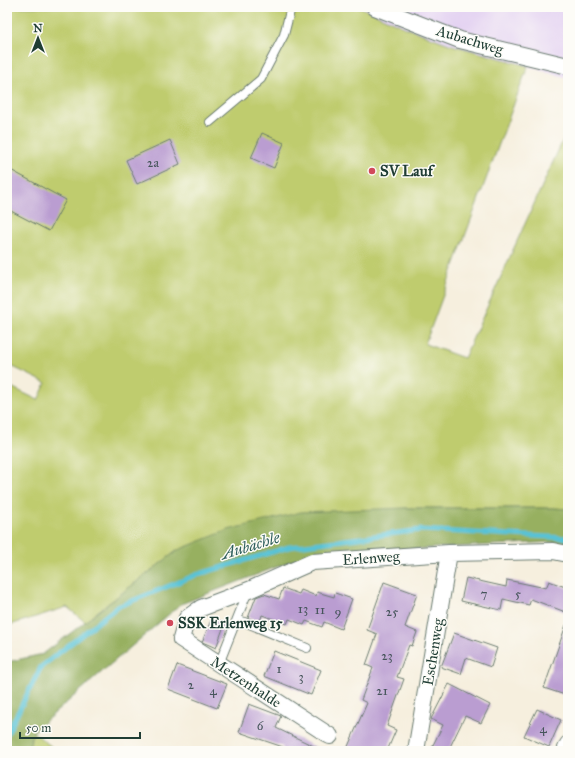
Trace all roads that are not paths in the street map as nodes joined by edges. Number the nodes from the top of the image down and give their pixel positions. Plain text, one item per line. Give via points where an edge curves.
1 (291, 7) edge
2 (375, 7) edge
3 (568, 66) edge
4 (210, 122) dead end
5 (449, 553) junction
6 (568, 554) edge
7 (249, 590) junction
8 (187, 618) joint
9 (237, 619) junction
10 (307, 648) dead end
11 (219, 664) junction
12 (330, 736) dead end
13 (568, 744) edge
14 (416, 751) edge
15 (565, 751) edge

1 - 4 lane via 284,35 261,79
2 - 3 street, Aubachweg via 460,40
5 - 6 street, Erlenweg via 553,551
5 - 7 street, Erlenweg via 312,562
5 - 14 street, Eschenweg
7 - 8 street, Erlenweg via 201,608
7 - 9 lane
8 - 11 street, Metzenhalde via 181,639
9 - 10 lane
9 - 11 lane
11 - 12 street, Metzenhalde
13 - 15 street

